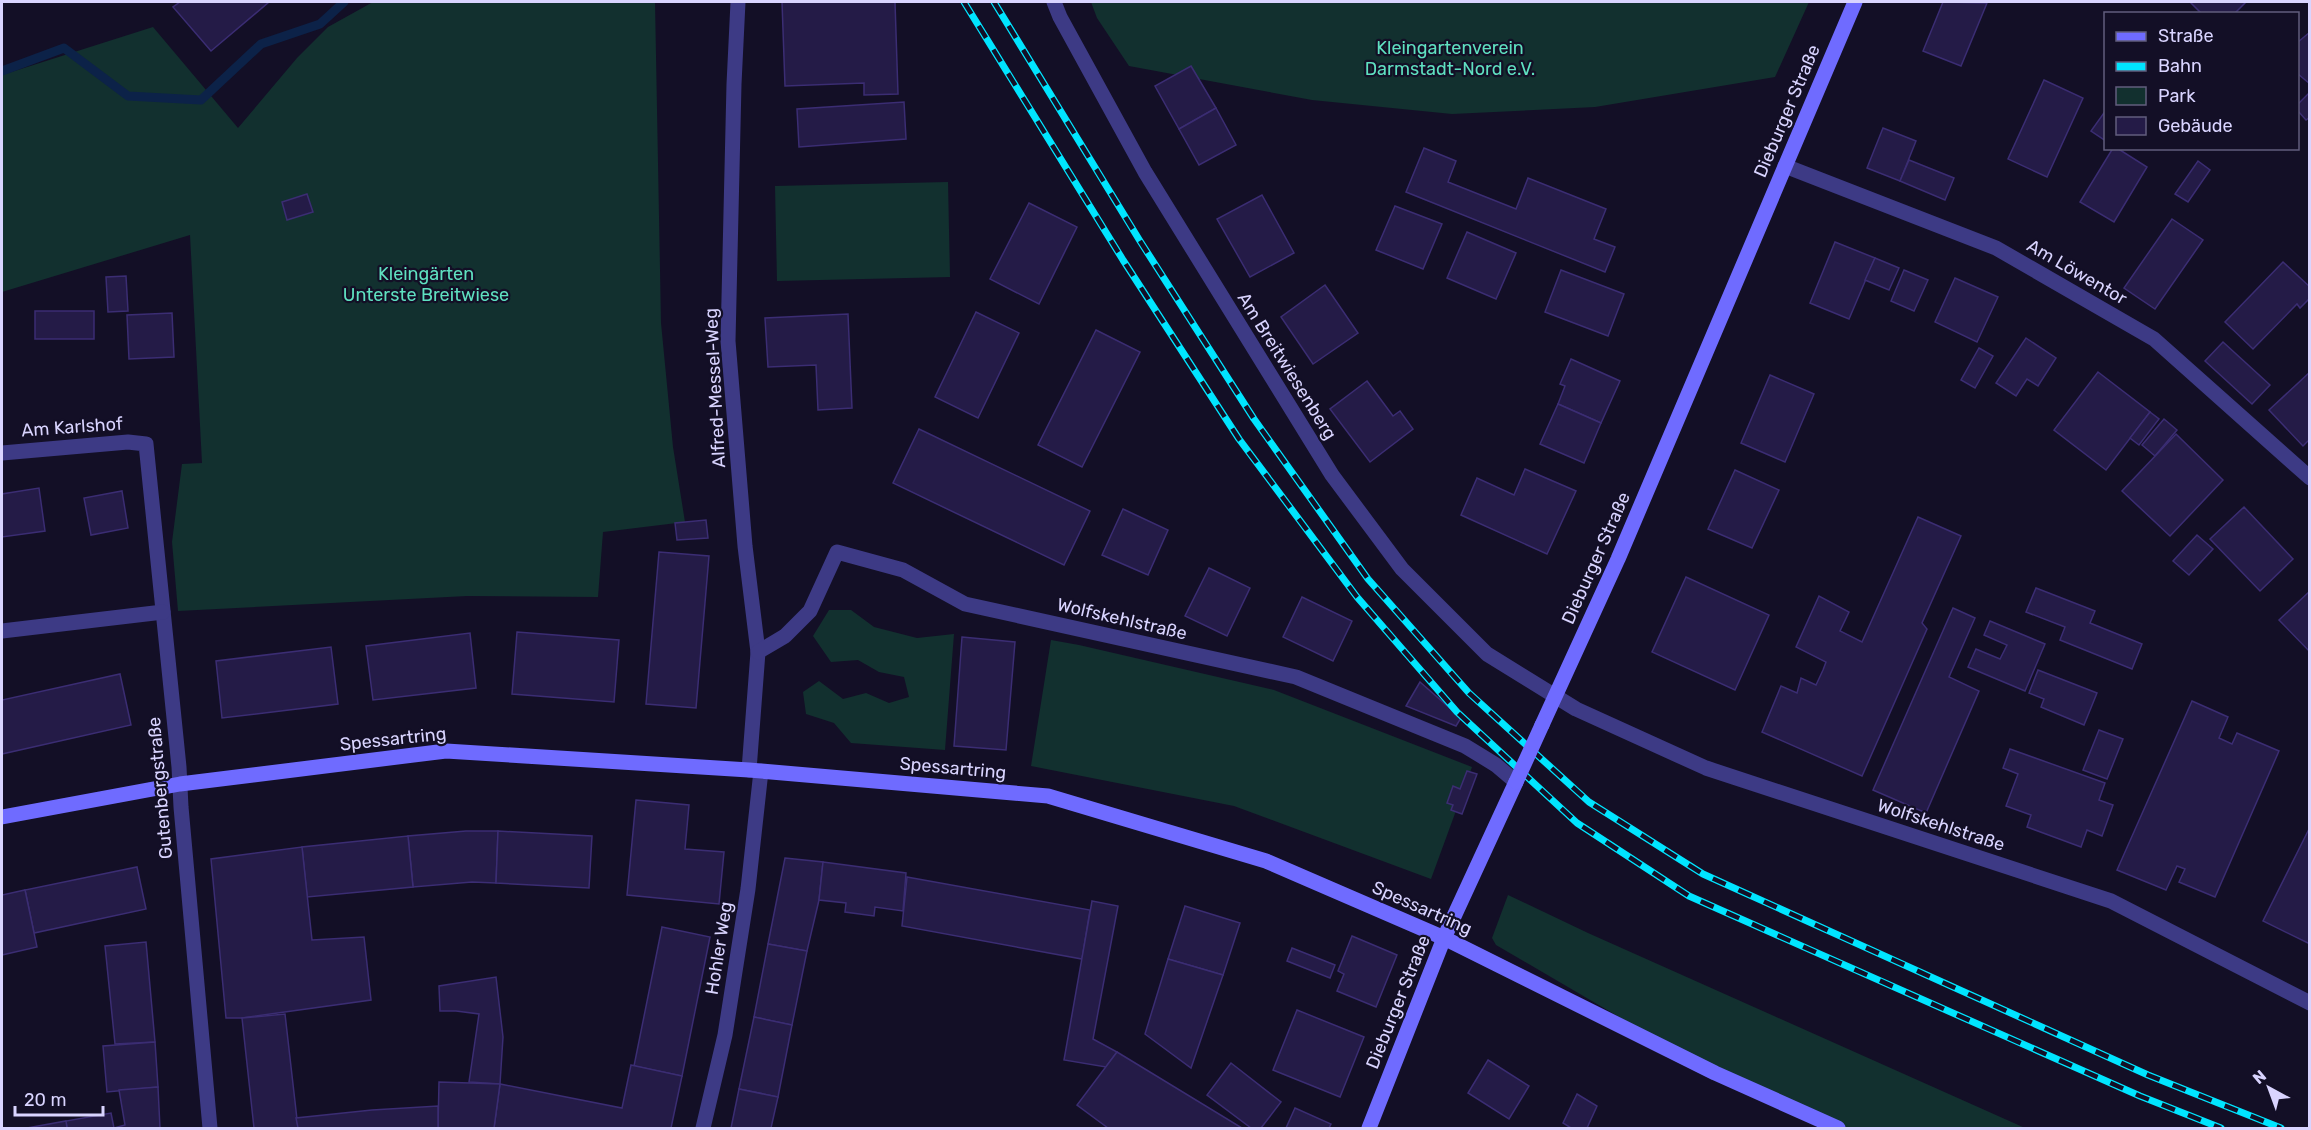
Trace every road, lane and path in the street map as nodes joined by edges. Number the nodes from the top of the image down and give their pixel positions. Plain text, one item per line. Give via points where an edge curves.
1 (738, 2) edge
2 (1054, 2) edge
3 (1855, 2) edge
4 (1785, 166) junction
5 (146, 444) joint
6 (2, 453) edge
7 (2310, 478) edge
8 (163, 612) junction
9 (2, 631) edge
10 (758, 652) junction
11 (1555, 697) junction
12 (755, 771) junction
13 (1516, 782) junction
14 (180, 784) junction
15 (2, 817) edge
16 (1444, 938) junction
17 (2310, 1002) edge
18 (210, 1128) edge
19 (703, 1128) edge
20 (1369, 1128) edge
21 (1838, 1128) edge

1 - 10 street, Alfred-Messel-Weg via 728,341 744,546
2 - 11 street, Am Breitwiesenberg via 1145,172 1332,475 1402,568 1487,654
3 - 4 main road, Dieburger Straße
4 - 7 street, Am Löwentor via 1996,248 2154,339
4 - 11 main road, Dieburger Straße
5 - 6 street, Am Karlshof via 128,442
5 - 8 street, Gutenbergstraße
8 - 9 street
8 - 14 street, Gutenbergstraße
10 - 12 street, Alfred-Messel-Weg
10 - 13 street, Wolfskehlstraße via 785,636 810,611 837,552 903,570 965,604 1296,677 1466,746
11 - 13 main road, Dieburger Straße, bridge
11 - 17 street, Wolfskehlstraße via 1706,768 2111,901
12 - 14 main road, Spessartring via 446,752
12 - 16 main road, Spessartring via 1048,796 1266,861
12 - 19 street, Hohler Weg via 748,888 725,1035
13 - 16 main road, Dieburger Straße
14 - 15 main road, Spessartring
14 - 18 street, Gutenbergstraße
16 - 20 main road, Dieburger Straße
16 - 21 main road, Spessartring via 1715,1073

